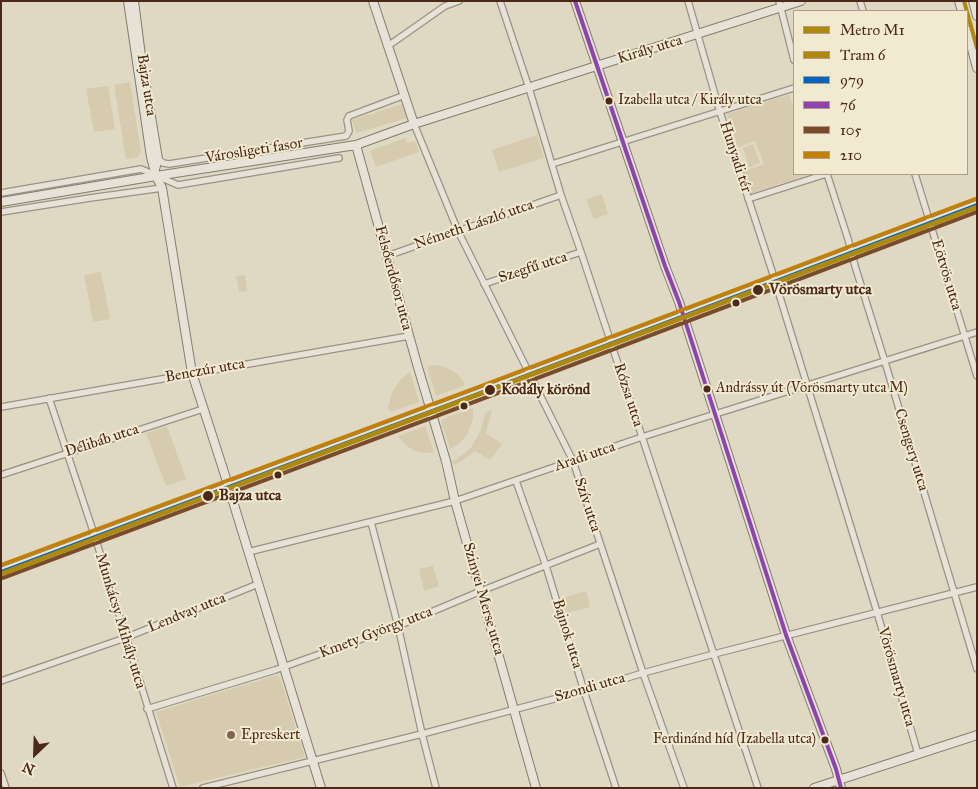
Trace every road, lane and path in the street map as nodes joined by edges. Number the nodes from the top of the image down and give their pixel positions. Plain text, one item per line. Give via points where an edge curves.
1 (128, 1) edge
2 (134, 1) edge
3 (373, 1) edge
4 (459, 1) edge
5 (500, 1) edge
6 (575, 1) edge
7 (688, 1) edge
8 (801, 1) edge
9 (973, 1) edge
10 (446, 4) edge
11 (780, 4) edge
12 (977, 16) edge
13 (698, 35) junction
14 (968, 36) edge
15 (388, 46) junction
16 (793, 56) edge
17 (596, 66) junction
18 (977, 68) edge
19 (529, 88) junction
20 (793, 88) edge
21 (405, 95) junction
22 (720, 112) junction
23 (414, 124) junction
24 (622, 142) junction
25 (356, 144) junction
26 (315, 151) junction
27 (338, 158) dead end
28 (158, 159) junction
29 (317, 162) junction
30 (552, 164) junction
31 (155, 172) junction
32 (823, 175) edge
33 (826, 175) edge
34 (915, 175) edge
35 (162, 188) junction
36 (1, 193) edge
37 (561, 195) junction
38 (748, 199) junction
39 (1, 202) edge
40 (977, 205) edge
41 (1, 212) edge
42 (930, 223) junction
43 (458, 231) junction
44 (581, 252) junction
45 (851, 252) junction
46 (387, 256) junction
47 (775, 281) junction
48 (484, 284) junction
49 (683, 316) junction
50 (977, 332) edge
51 (409, 336) junction
52 (965, 336) junction
53 (611, 344) junction
54 (885, 362) junction
55 (192, 373) junction
56 (529, 374) junction
57 (977, 376) edge
58 (807, 386) junction
59 (49, 398) junction
60 (1, 407) edge
61 (203, 409) junction
62 (430, 411) junction
63 (716, 414) junction
64 (642, 437) junction
65 (67, 452) junction
66 (573, 461) junction
67 (1, 474) edge
68 (516, 481) junction
69 (228, 487) junction
70 (455, 500) junction
71 (371, 522) junction
72 (95, 537) junction
73 (600, 544) junction
74 (248, 552) junction
75 (546, 566) junction
76 (1, 572) edge
77 (258, 584) junction
78 (977, 587) edge
79 (480, 591) junction
80 (953, 593) junction
81 (876, 612) junction
82 (398, 626) junction
83 (786, 635) junction
84 (125, 638) junction
85 (714, 654) junction
86 (284, 667) junction
87 (977, 669) edge
88 (643, 673) junction
89 (1, 681) edge
90 (584, 691) junction
91 (148, 709) junction
92 (514, 709) junction
93 (422, 734) junction
94 (977, 735) edge
95 (918, 754) junction
96 (313, 762) junction
97 (1, 772) edge
98 (840, 784) edge
99 (6, 788) edge
100 (173, 788) edge
101 (204, 788) edge
102 (321, 788) edge
103 (436, 788) edge
104 (536, 788) edge
105 (616, 788) edge
106 (684, 788) edge
107 (758, 788) edge
108 (814, 788) edge

1 - 31 street, Bajza utca
2 - 28 street, Bajza utca
3 - 15 street
4 - 10 street
5 - 19 street, Rózsa utca
6 - 17 street
7 - 13 street
8 - 11 street, Király utca
9 - 12 street
10 - 15 street
11 - 13 street, Király utca
11 - 16 street
13 - 17 street, Király utca
13 - 22 street
14 - 18 street
15 - 21 street
17 - 19 street, Király utca
17 - 24 street
19 - 23 street, Király utca
19 - 30 street, Rózsa utca
20 - 22 street, Hunyadi tér
21 - 23 street
21 - 28 street, Városligeti fasor via 349,116 346,136 170,164
22 - 24 street
22 - 38 street, Hunyadi tér
23 - 25 street, Városligeti fasor
23 - 43 street, Szív utca
24 - 30 street
24 - 49 street
25 - 26 street, Városligeti fasor
25 - 46 street, Felsőerdősor utca
26 - 29 street, Városligeti fasor
26 - 31 street, Városligeti fasor
27 - 29 street, Városligeti fasor
28 - 31 street, Bajza utca
29 - 31 street, Városligeti fasor via 178,185
30 - 37 street, Rózsa utca
31 - 35 street, Bajza utca
31 - 36 street, Városligeti fasor via 142,169
31 - 39 street, Városligeti fasor
32 - 38 street, Hunyadi tér
33 - 45 street, Csengery utca
34 - 42 street, Eötvös utca
35 - 41 street
35 - 55 street, Bajza utca
37 - 43 street, Németh László utca
37 - 44 street, Rózsa utca
38 - 47 street, Vörösmarty utca
40 - 42 street
42 - 45 street
42 - 52 street, Eötvös utca
43 - 46 street, Németh László utca
43 - 48 street, Szív utca
44 - 48 street, Szegfű utca
44 - 53 street, Rózsa utca
45 - 47 street
45 - 54 street, Csengery utca
46 - 51 street, Felsőerdősor utca
47 - 49 street
47 - 58 street, Vörösmarty utca
48 - 56 street, Szív utca
49 - 53 street
49 - 63 street
50 - 52 street, Aradi utca
51 - 55 street, Benczúr utca
51 - 62 street, Felsőerdősor utca
52 - 54 street, Aradi utca
52 - 57 street, Eötvös utca
53 - 56 street
53 - 64 street, Rózsa utca
54 - 58 street, Aradi utca
54 - 80 street, Csengery utca
55 - 59 street, Benczúr utca
55 - 61 street, Bajza utca
56 - 62 street
56 - 66 street, Szív utca
58 - 63 street, Aradi utca
58 - 81 street, Vörösmarty utca
59 - 60 street, Benczúr utca
59 - 65 street, Munkácsy Mihály utca
61 - 65 street, Délibáb utca
61 - 69 street, Bajza utca
62 - 69 street
62 - 70 street, Szinyei Merse utca
63 - 64 street, Aradi utca
63 - 83 street
64 - 66 street, Aradi utca
64 - 85 street, Rózsa utca
65 - 67 street, Délibáb utca
65 - 72 street, Munkácsy Mihály utca
66 - 68 street, Aradi utca
66 - 73 street, Szív utca
68 - 70 street, Aradi utca
68 - 75 street, Bajnok utca
69 - 72 street
69 - 74 street, Bajza utca
70 - 71 street, Aradi utca
70 - 79 street, Szinyei Merse utca
71 - 74 street, Aradi utca
71 - 82 street
72 - 76 street
72 - 84 street, Munkácsy Mihály utca
73 - 75 street, Kmety György utca
73 - 88 street, Szív utca
74 - 77 street, Bajza utca
75 - 79 street, Kmety György utca
75 - 90 street, Bajnok utca
77 - 84 street, Lendvay utca
77 - 86 street, Bajza utca
78 - 80 street, Szondi utca
79 - 82 street, Kmety György utca
79 - 92 street, Szinyei Merse utca
80 - 81 street, Szondi utca
80 - 87 street, Csengery utca
81 - 83 street, Szondi utca
81 - 95 street, Vörösmarty utca
82 - 86 street, Kmety György utca
82 - 93 street
83 - 85 street, Szondi utca
83 - 98 street
84 - 89 street, Lendvay utca
84 - 91 street, Munkácsy Mihály utca
85 - 88 street, Szondi utca
85 - 107 street, Rózsa utca
86 - 91 street, Kmety György utca
86 - 96 street, Bajza utca
88 - 90 street, Szondi utca
88 - 106 street, Szív utca
90 - 92 street, Szondi utca
90 - 105 street, Bajnok utca
91 - 100 street, Munkácsy Mihály utca
92 - 93 street, Szondi utca
92 - 104 street, Szinyei Merse utca
93 - 96 street, Szondi utca
93 - 103 street
94 - 95 street
95 - 98 street
96 - 101 street, Szondi utca
96 - 102 street, Bajza utca
97 - 99 street
98 - 108 street

